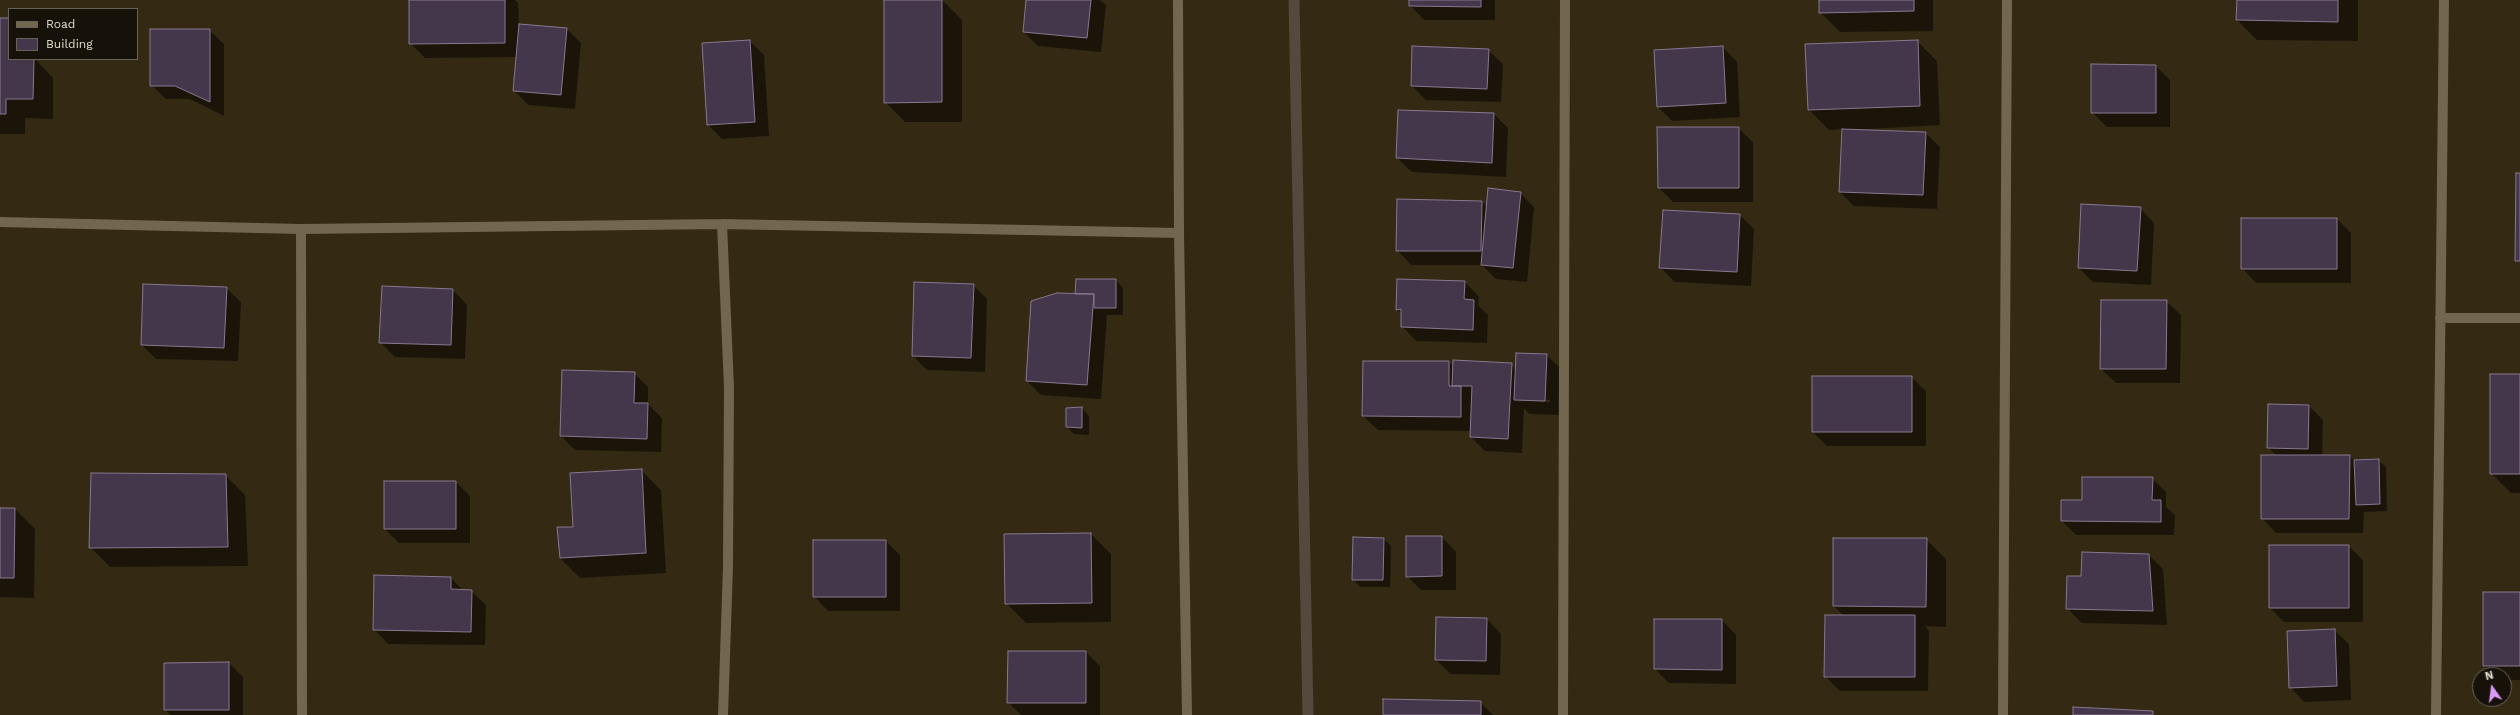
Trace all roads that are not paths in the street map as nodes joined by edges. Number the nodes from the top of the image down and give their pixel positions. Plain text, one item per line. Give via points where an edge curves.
1 (1178, 0) edge
2 (1565, 0) edge
3 (2007, 0) edge
4 (2444, 0) edge
5 (0, 222) edge
6 (722, 224) junction
7 (301, 229) junction
8 (1179, 233) junction
9 (2440, 318) junction
10 (2520, 318) edge
11 (302, 715) edge
12 (723, 715) edge
13 (1187, 715) edge
14 (1563, 715) edge
15 (2003, 715) edge
16 (2436, 715) edge

1 - 8 street
2 - 14 street
3 - 15 street
4 - 9 street
5 - 7 street
6 - 7 street
6 - 8 street
6 - 12 street via 729,388 728,566
7 - 11 street
8 - 13 street
9 - 10 street
9 - 16 street

